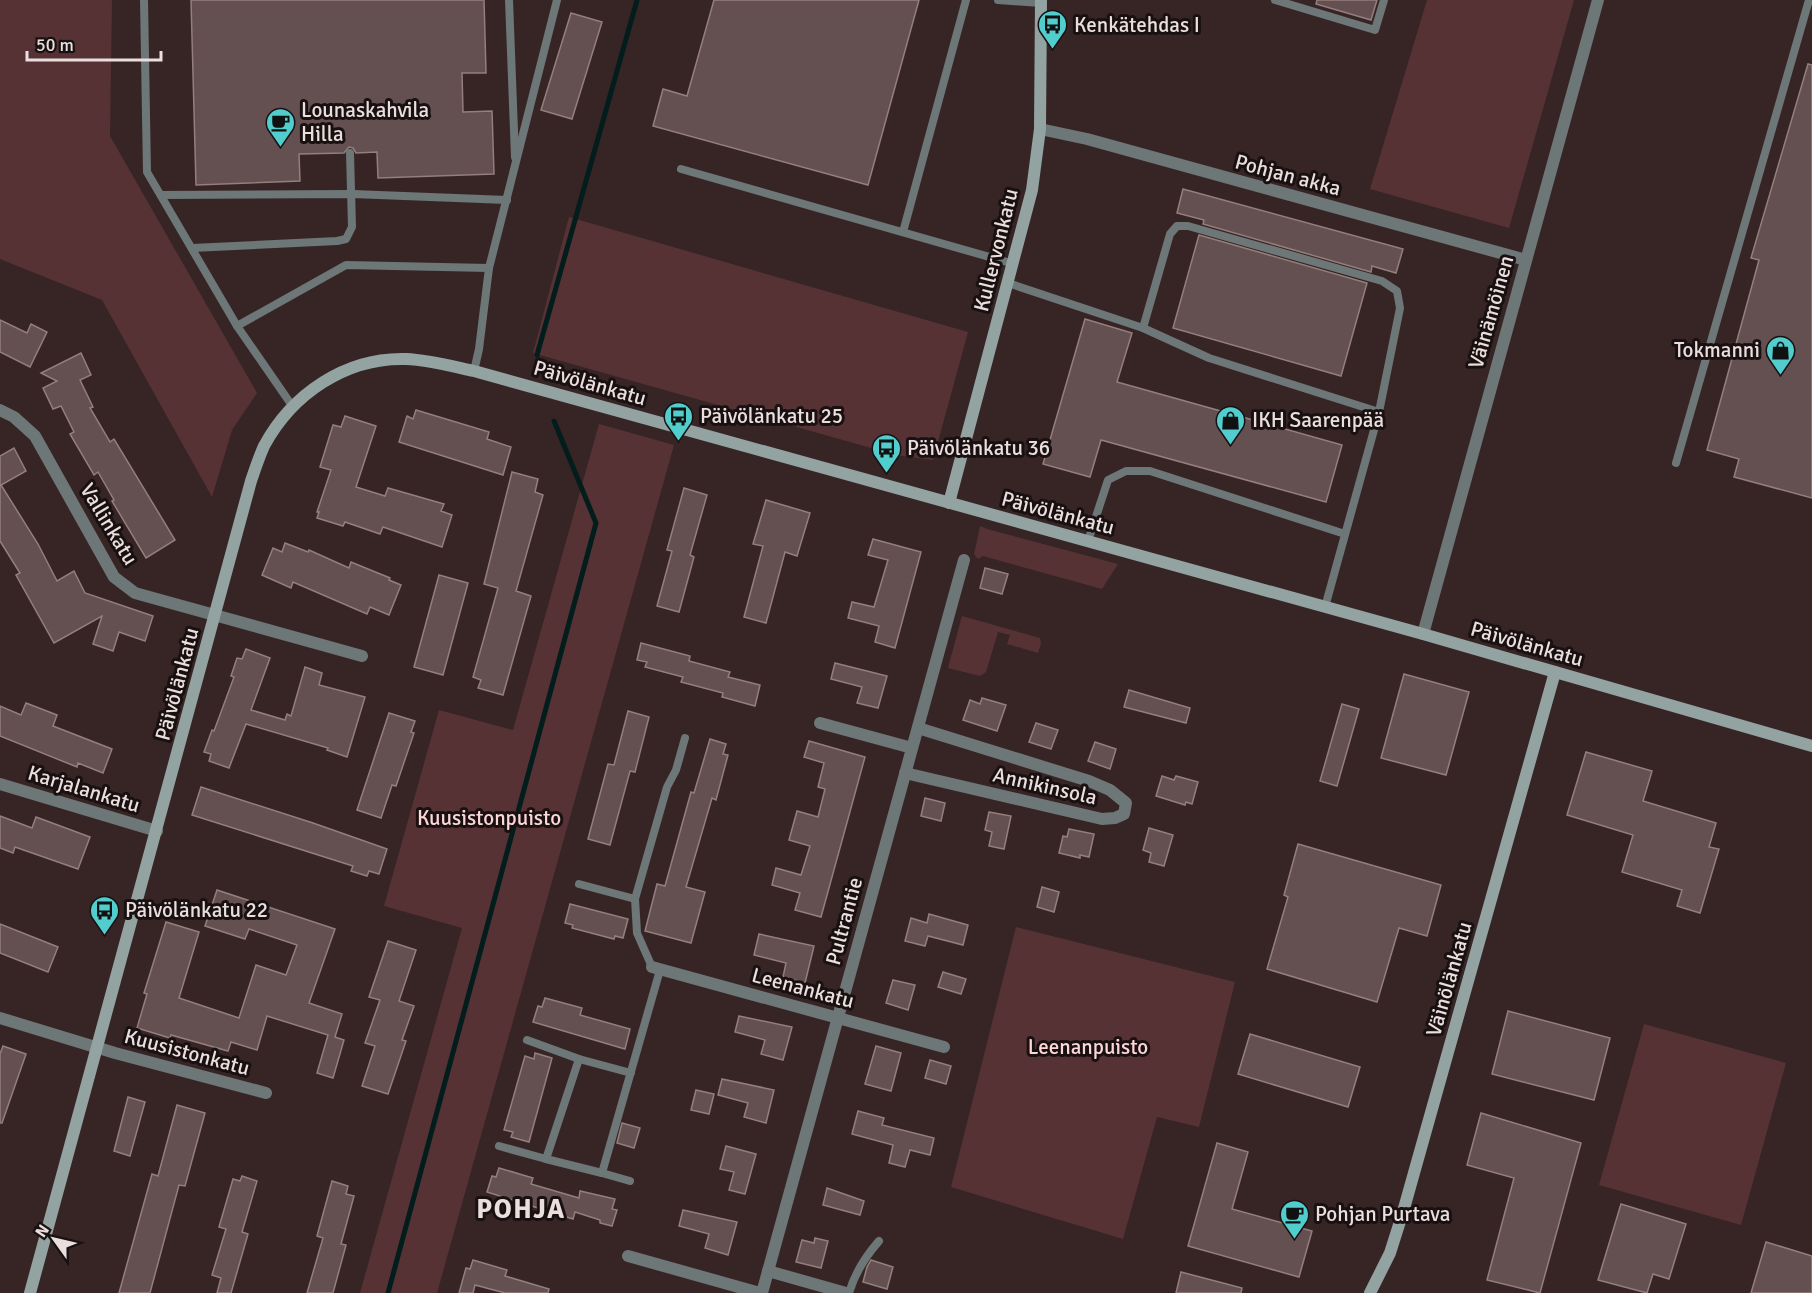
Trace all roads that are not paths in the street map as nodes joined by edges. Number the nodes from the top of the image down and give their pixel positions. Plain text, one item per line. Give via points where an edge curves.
1 (144, 0) edge
2 (509, 0) edge
3 (557, 0) edge
4 (966, 0) edge
5 (998, 0) edge
6 (1275, 0) edge
7 (1384, 0) edge
8 (1598, 0) edge
9 (1041, 1) edge
10 (1812, 1) edge
11 (1040, 129) junction
12 (350, 153) dead end
13 (516, 167) junction
14 (681, 169) dead end
15 (353, 194) junction
16 (161, 195) junction
17 (507, 200) junction
18 (903, 232) junction
19 (192, 248) junction
20 (1526, 260) junction
21 (1014, 264) junction
22 (489, 268) junction
23 (1008, 283) junction
24 (237, 326) junction
25 (1143, 328) junction
26 (474, 371) junction
27 (293, 407) junction
28 (0, 410) edge
29 (1379, 412) junction
30 (1676, 463) dead end
31 (950, 503) junction
32 (1345, 534) junction
33 (1088, 541) junction
34 (964, 560) dead end
35 (1325, 607) junction
36 (216, 615) junction
37 (1423, 634) junction
38 (362, 656) dead end
39 (1556, 672) junction
40 (820, 723) dead end
41 (918, 728) junction
42 (685, 738) dead end
43 (1812, 746) edge
44 (912, 748) junction
45 (905, 773) junction
46 (0, 784) edge
47 (157, 831) junction
48 (579, 884) dead end
49 (635, 900) junction
50 (656, 968) junction
51 (0, 1018) edge
52 (838, 1018) junction
53 (527, 1040) dead end
54 (944, 1047) dead end
55 (98, 1048) junction
56 (579, 1059) junction
57 (630, 1073) junction
58 (266, 1093) dead end
59 (499, 1146) dead end
60 (546, 1159) junction
61 (602, 1173) junction
62 (630, 1181) dead end
63 (879, 1241) dead end
64 (628, 1256) dead end
65 (768, 1271) junction
66 (30, 1293) edge
67 (761, 1293) edge
68 (848, 1293) edge
69 (1370, 1293) edge

1 - 16 lane via 147,172
2 - 13 lane
3 - 13 lane
4 - 18 lane
5 - 9 lane
6 - 7 lane via 1375,30
8 - 20 street, Väinämöinen
9 - 11 street, Kullervonkatu
10 - 30 lane via 1809,0
11 - 20 street, Pohjan akka
11 - 21 street, Kullervonkatu via 1032,190
12 - 15 lane
13 - 17 lane
14 - 18 lane
15 - 16 lane
15 - 17 lane
15 - 19 lane via 352,227 346,239
16 - 19 lane
17 - 22 lane
18 - 21 lane
19 - 24 lane
20 - 37 street, Väinämöinen
21 - 23 street, Kullervonkatu
22 - 24 lane via 346,265
22 - 26 lane
23 - 25 lane
23 - 31 street, Kullervonkatu
24 - 27 lane
25 - 29 lane via 1209,358
25 - 29 lane via 1170,234 1177,226 1382,281 1397,291 1400,308
26 - 27 street, Päivölänkatu via 433,361 375,361 318,384
26 - 31 street, Päivölänkatu
27 - 36 street, Päivölänkatu via 264,447 251,481
28 - 36 street, Vallinkatu via 35,435 114,578 135,593
29 - 32 lane
31 - 33 street, Päivölänkatu
32 - 33 lane via 1150,471 1126,471 1108,480
32 - 35 lane
33 - 35 street, Päivölänkatu
34 - 41 street, Pultrantie
35 - 37 street, Päivölänkatu
36 - 38 street, Vallinkatu
36 - 47 street, Päivölänkatu
37 - 39 street, Päivölänkatu
39 - 43 street, Päivölänkatu
39 - 69 street, Väinölänkatu via 1403,1212 1390,1253
40 - 44 street
41 - 44 street, Pultrantie
41 - 45 street, Annikinsola via 1110,790 1126,803 1124,814 1102,819
42 - 49 lane
44 - 45 street, Pultrantie
45 - 52 street, Pultrantie
46 - 47 street, Karjalankatu
47 - 55 street, Päivölänkatu
48 - 49 lane
49 - 50 lane via 637,933
50 - 52 street, Leenankatu
50 - 57 lane
51 - 55 street, Kuusistonkatu
52 - 54 street, Leenankatu
52 - 65 street, Pultrantie
53 - 56 lane
55 - 58 street, Kuusistonkatu
55 - 66 street, Päivölänkatu
56 - 57 lane
56 - 60 lane
57 - 61 lane
59 - 60 lane
60 - 61 lane
61 - 62 lane
63 - 68 lane via 864,1258
64 - 67 street
65 - 67 street, Pultrantie
65 - 68 street

